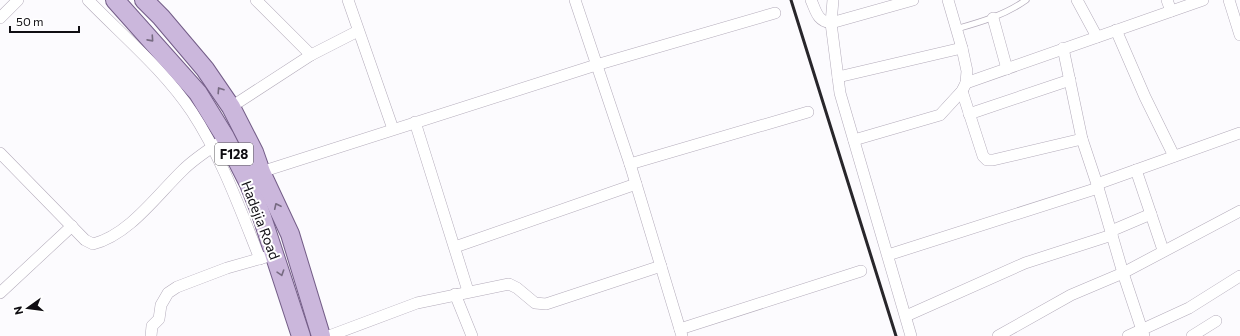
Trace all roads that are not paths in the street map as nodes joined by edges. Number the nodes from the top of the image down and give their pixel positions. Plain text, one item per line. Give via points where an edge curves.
1 (18, 0) edge
2 (88, 0) edge
3 (116, 0) edge
4 (144, 0) edge
5 (256, 0) edge
6 (348, 0) edge
7 (575, 0) edge
8 (811, 0) edge
9 (833, 0) edge
10 (913, 0) edge
11 (948, 0) edge
12 (1026, 0) edge
13 (1077, 0) edge
14 (1167, 0) edge
15 (1203, 0) edge
16 (1229, 0) edge
17 (1171, 11) junction
18 (775, 13) dead end
19 (0, 18) edge
20 (993, 18) junction
21 (831, 23) junction
22 (956, 29) junction
23 (1116, 30) junction
24 (358, 31) junction
25 (1240, 35) edge
26 (1096, 38) junction
27 (962, 48) junction
28 (1064, 48) junction
29 (310, 55) junction
30 (596, 65) junction
31 (1007, 69) junction
32 (838, 77) junction
33 (1070, 80) junction
34 (964, 87) junction
35 (231, 107) junction
36 (808, 112) dead end
37 (969, 114) junction
38 (415, 122) junction
39 (394, 129) junction
40 (1240, 133) edge
41 (854, 140) junction
42 (1082, 140) junction
43 (219, 143) junction
44 (0, 153) edge
45 (1174, 156) junction
46 (630, 164) junction
47 (1136, 170) junction
48 (261, 172) junction
49 (636, 184) junction
50 (1098, 186) junction
51 (1240, 211) edge
52 (1151, 214) junction
53 (72, 226) junction
54 (1111, 233) junction
55 (290, 234) junction
56 (455, 246) junction
57 (1163, 250) junction
58 (268, 251) junction
59 (888, 255) junction
60 (661, 266) junction
61 (861, 271) dead end
62 (1123, 273) junction
63 (1240, 276) edge
64 (468, 291) junction
65 (0, 293) edge
66 (455, 294) junction
67 (906, 316) junction
68 (1216, 321) dead end
69 (681, 332) edge
70 (1143, 333) edge
71 (148, 335) edge
72 (301, 336) edge
73 (321, 336) edge
74 (329, 336) edge
75 (472, 336) edge
76 (911, 336) edge
77 (998, 336) edge
78 (1128, 336) edge
79 (1192, 336) edge

1 - 19 street
2 - 43 street via 166,79
3 -> 43 main road, Hadejia Road / F128 via 198,93
35 -> 4 main road, Hadejia Road / F128 via 205,69
5 - 29 street
6 - 24 street
7 - 30 street
8 - 21 street via 819,18
9 - 21 street
10 - 21 street
11 - 22 street
12 - 20 lane
13 - 26 street
14 - 17 street
15 - 17 street
16 - 25 street
17 - 23 street
18 - 30 street
20 - 22 lane
20 - 31 street
21 - 32 street
22 - 27 street
23 - 26 street
23 - 45 street
24 - 29 street
24 - 39 street
26 - 28 street
27 - 32 street
27 - 34 street via 967,71
28 - 31 street
28 - 33 street
29 - 35 street
30 - 38 street
30 - 46 street
31 - 34 street
32 - 41 street
33 - 37 street
33 - 42 street
34 - 37 street
34 - 41 street via 940,115
35 - 48 main road, Hadejia Road / F128 via 254,152
36 - 46 street
37 - 42 street via 983,156 987,160
38 - 39 street
38 - 56 street
39 - 48 street
40 - 45 street
41 - 59 street
42 - 50 street
43 - 53 street via 182,171 160,195 117,233 104,241 93,244 85,240
43 - 58 main road, Hadejia Road / F128 via 249,184
44 - 53 street
45 - 47 street
46 - 49 street
47 - 50 street
47 - 52 street
55 -> 48 main road, Hadejia Road / F128
49 - 56 street
49 - 60 street
50 - 54 street
50 - 59 street
51 - 57 street
52 - 54 street
52 - 57 street
53 - 65 street
54 - 62 street
54 - 67 street via 1025,263
55 - 58 main road
55 - 73 main road, Hadejia Road / F128
56 - 64 street
57 - 62 street
58 - 71 street via 168,293 161,305 159,319
58 -> 72 main road, Hadejia Road / F128
59 - 67 street
60 - 64 street via 546,304 536,302 509,284
60 - 69 street
61 - 69 street
62 - 70 street
62 - 77 street via 1071,295
63 - 70 street
64 - 66 street
66 - 74 street via 417,303
66 - 75 street
67 - 76 street
68 - 79 street
70 - 78 street

